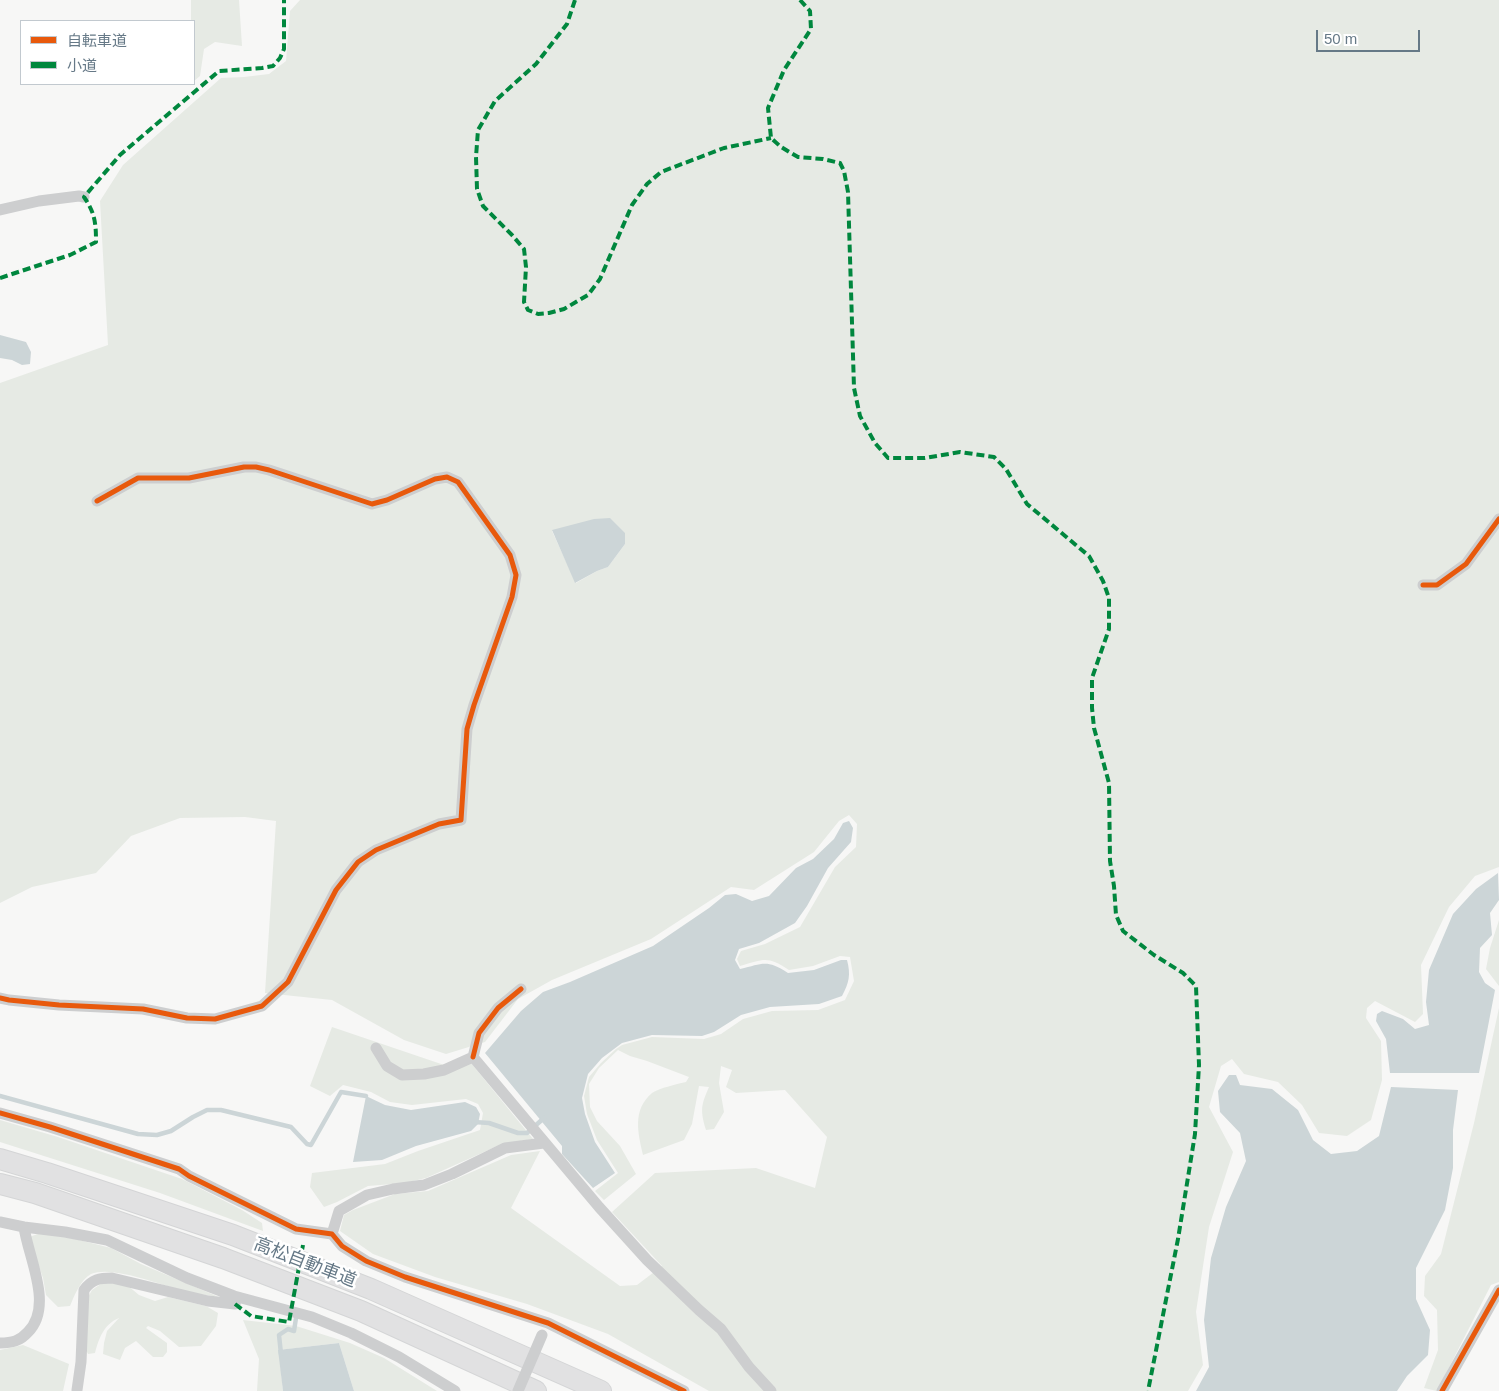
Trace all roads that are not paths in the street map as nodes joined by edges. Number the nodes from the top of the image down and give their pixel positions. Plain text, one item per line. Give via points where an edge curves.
1 (84, 197) dead end
2 (0, 210) edge
3 (97, 501) dead end
4 (1499, 519) edge
5 (1423, 585) dead end
6 (521, 989) dead end
7 (0, 998) edge
8 (376, 1048) dead end
9 (473, 1057) junction
10 (0, 1113) edge
11 (544, 1143) junction
12 (0, 1159) edge
13 (0, 1184) edge
14 (0, 1222) edge
15 (24, 1227) junction
16 (332, 1234) junction
17 (1499, 1290) edge
18 (237, 1297) junction
19 (548, 1323) junction
20 (0, 1343) edge
21 (77, 1390) dead end
22 (455, 1391) edge
23 (518, 1391) edge
24 (536, 1391) edge
25 (601, 1391) edge
26 (684, 1391) edge
27 (771, 1391) edge
28 (1442, 1391) edge

1 - 2 street via 38,201
3 - 7 street via 138,478 189,478 256,467 372,504 447,477 458,482 510,555 516,575 512,597 467,730 461,820 439,824 385,846 358,862 336,890 288,982 262,1006 215,1019 187,1018 143,1009
4 - 5 street via 1466,564 1437,585
6 - 9 street via 498,1008 479,1033
8 - 9 street via 387,1066 402,1075 444,1070
9 - 11 street
10 - 16 street via 179,1169 296,1229
11 - 16 street via 505,1148 424,1185 367,1195 339,1211
11 - 27 street via 647,1260 721,1328
12 - 25 highway, 高松自動車道 via 233,1235 371,1288
13 - 24 highway, 高松自動車道 via 223,1258 351,1308
14 - 15 street
15 - 18 street via 106,1240 187,1278
15 - 20 street via 39,1289 38,1316 24,1337 12,1343
16 - 19 street via 342,1246 366,1261
17 - 28 street
18 - 21 street via 235,1304 208,1301 112,1278 99,1278 89,1283 84,1290
18 - 22 street via 312,1317 351,1333
19 - 23 street, bridge
19 - 26 street

